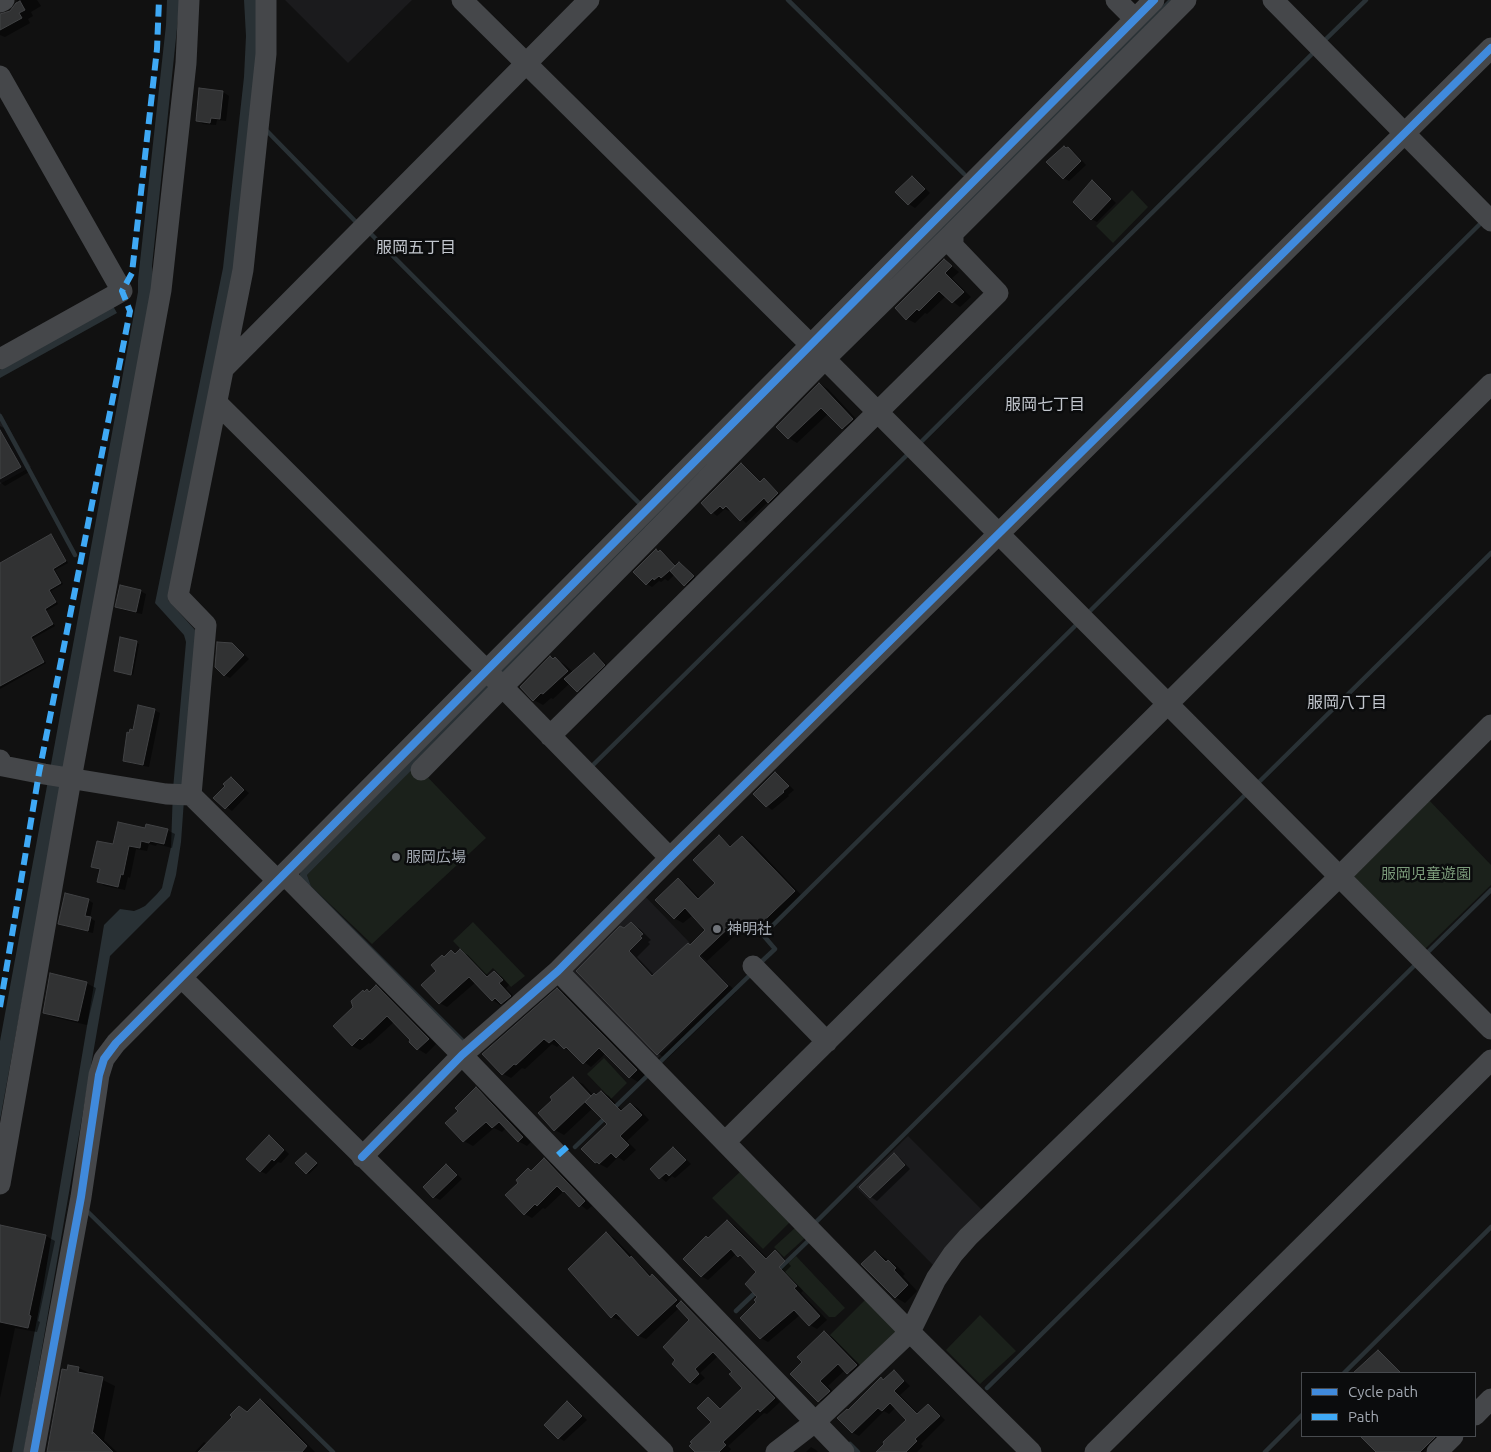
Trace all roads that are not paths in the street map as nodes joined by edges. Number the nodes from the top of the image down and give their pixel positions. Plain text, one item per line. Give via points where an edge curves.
1 (4, 0) edge
2 (189, 0) edge
3 (266, 0) edge
4 (462, 0) edge
5 (589, 0) edge
6 (1116, 0) edge
7 (1154, 0) edge
8 (1186, 0) edge
9 (1273, 0) edge
10 (0, 2) edge
11 (1135, 19) junction
12 (1491, 48) edge
13 (526, 63) junction
14 (0, 76) edge
15 (1404, 134) junction
16 (1491, 221) edge
17 (953, 233) junction
18 (820, 354) junction
19 (0, 360) edge
20 (224, 367) junction
21 (1491, 384) edge
22 (217, 403) junction
23 (878, 412) junction
24 (998, 534) junction
25 (487, 670) junction
26 (503, 688) junction
27 (1168, 704) junction
28 (1491, 725) edge
29 (550, 736) junction
30 (0, 760) edge
31 (421, 770) dead end
32 (69, 778) junction
33 (184, 795) junction
34 (670, 858) junction
35 (1339, 877) junction
36 (281, 878) junction
37 (753, 966) dead end
38 (558, 971) junction
39 (182, 978) junction
40 (1491, 1029) edge
41 (826, 1042) junction
42 (462, 1055) junction
43 (1491, 1060) edge
44 (725, 1142) junction
45 (362, 1157) junction
46 (0, 1184) edge
47 (910, 1332) junction
48 (1491, 1399) edge
49 (1476, 1414) edge
50 (815, 1422) junction
51 (1452, 1437) edge
52 (34, 1452) edge
53 (663, 1452) edge
54 (776, 1452) edge
55 (844, 1452) edge
56 (1030, 1452) edge
57 (1095, 1452) edge
58 (1437, 1452) edge

1 - 10 street
2 - 32 street via 186,63 161,290
3 - 20 street via 266,54 244,260
4 - 13 street
5 - 13 street
6 - 11 street
7 - 11 street
8 - 17 street
9 - 15 street
11 - 18 street
12 - 15 street
13 - 18 street
13 - 20 street
14 - 19 street via 122,291
15 - 16 street
15 - 24 street
17 - 18 street
17 - 23 street via 953,246 998,293
18 - 23 street
18 - 25 street
18 - 26 street
20 - 22 street
21 - 27 street
22 - 25 street
22 - 33 street via 178,596 206,625
23 - 24 street
23 - 29 street
24 - 27 street
24 - 34 street
25 - 26 street
25 - 36 street
26 - 29 street
26 - 31 street
27 - 35 street
27 - 41 street
28 - 35 street
29 - 34 street
30 - 32 street via 3,766
32 - 33 street
32 - 46 street
33 - 36 street
34 - 38 street
35 - 40 street
35 - 47 street via 968,1237 936,1279
36 - 39 street
36 - 42 street
37 - 41 street
38 - 42 street
38 - 44 street
39 - 45 street
39 - 52 street via 116,1043 104,1059 99,1075 81,1197
41 - 44 street
42 - 45 street
42 - 50 street
43 - 57 street
44 - 47 street
45 - 53 street
47 - 50 street
47 - 56 street
48 - 49 street
50 - 54 street
50 - 55 street
51 - 58 street

